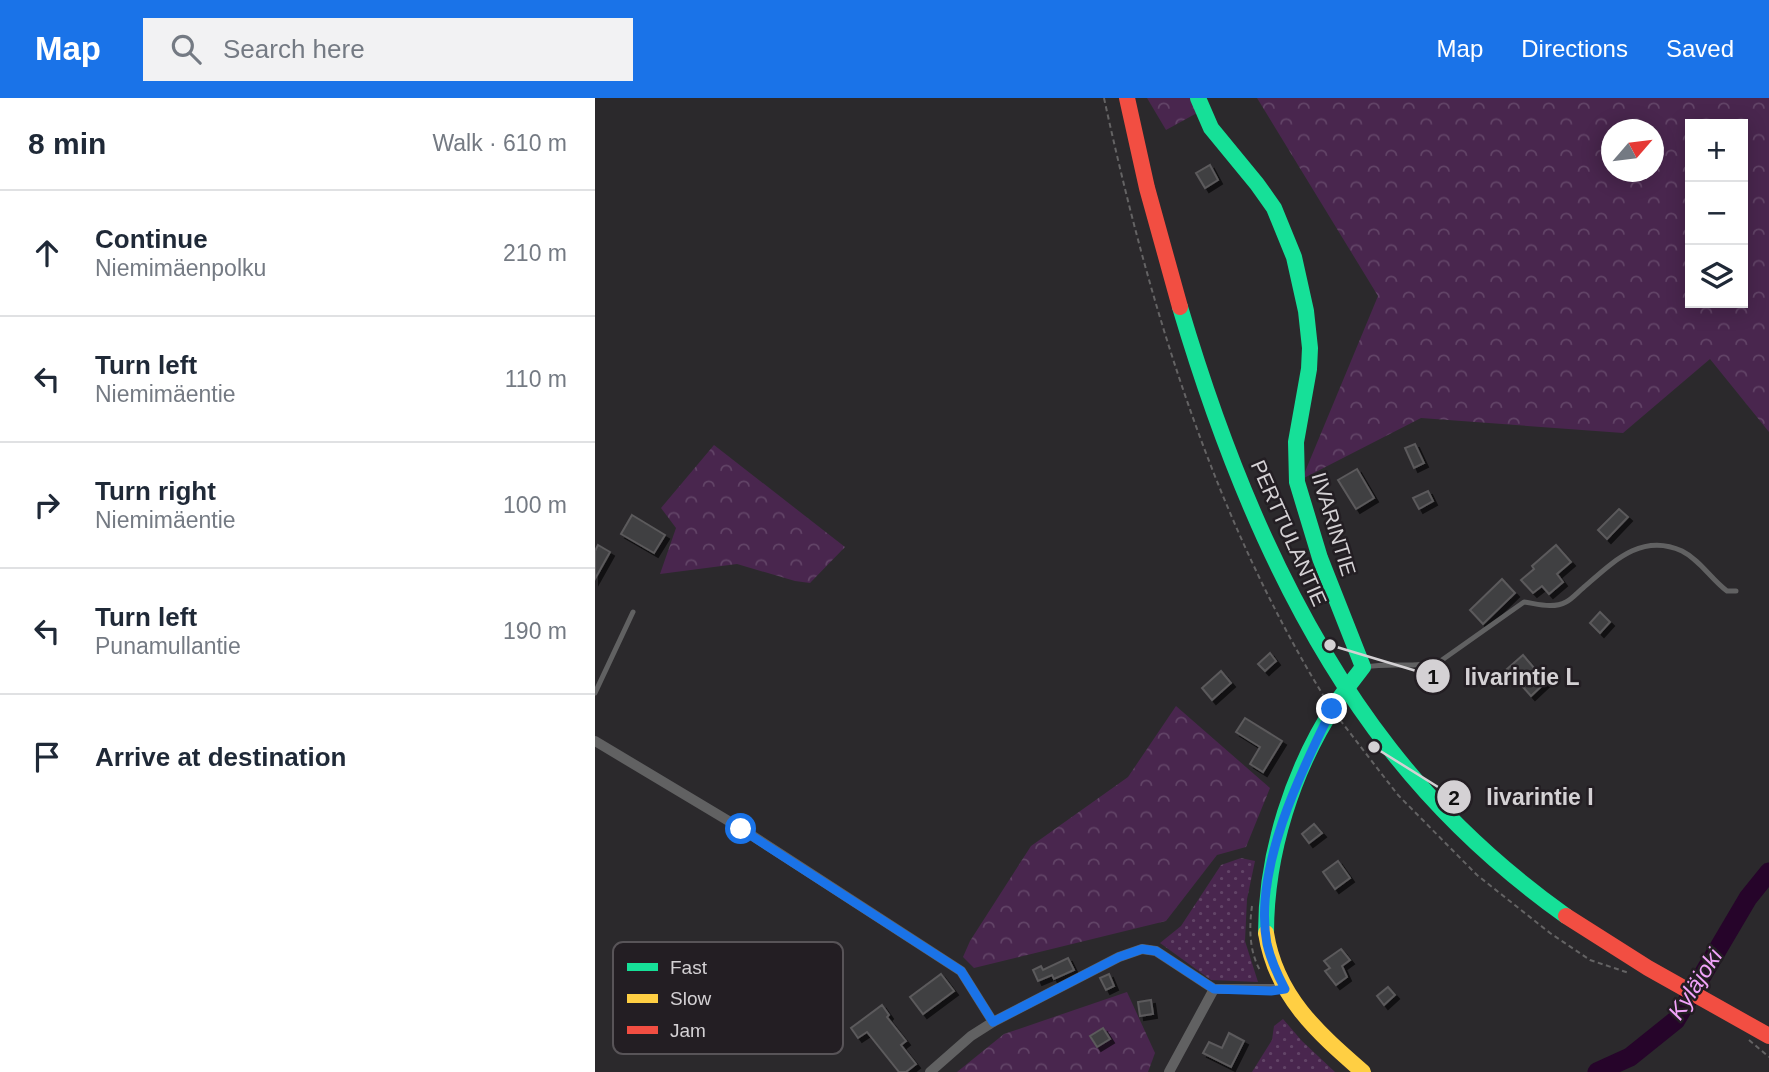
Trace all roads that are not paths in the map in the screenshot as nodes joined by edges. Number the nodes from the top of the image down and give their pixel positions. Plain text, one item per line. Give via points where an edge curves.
1 (1127, 98) edge
2 (1198, 98) edge
3 (1736, 591) dead end
4 (633, 612) dead end
5 (1363, 667) junction
6 (1346, 690) junction
7 (595, 693) edge
8 (595, 740) edge
9 (1214, 989) junction
10 (1278, 990) junction
11 (993, 1022) junction
12 (1769, 1036) edge
13 (930, 1072) edge
14 (1170, 1072) edge
15 (1363, 1072) edge

1 - 6 street, PERTTULANTIE via 1156,225 1217,420 1285,582
2 - 5 street, IIVARINTIE via 1215,139 1266,195 1288,240 1303,296 1310,355 1295,471 1301,502
3 - 5 lane via 1719,585 1683,551 1643,545 1628,551 1568,601 1552,606 1524,601 1441,660 1427,665
4 - 7 lane
5 - 6 street
6 - 10 street via 1332,709 1294,790 1269,881 1267,942
6 - 12 street, PERTTULANTIE via 1446,814 1535,894 1594,935
8 - 11 street via 961,971
9 - 10 street
9 - 11 street via 1156,951 1142,949
9 - 14 street
10 - 15 street
11 - 13 street

